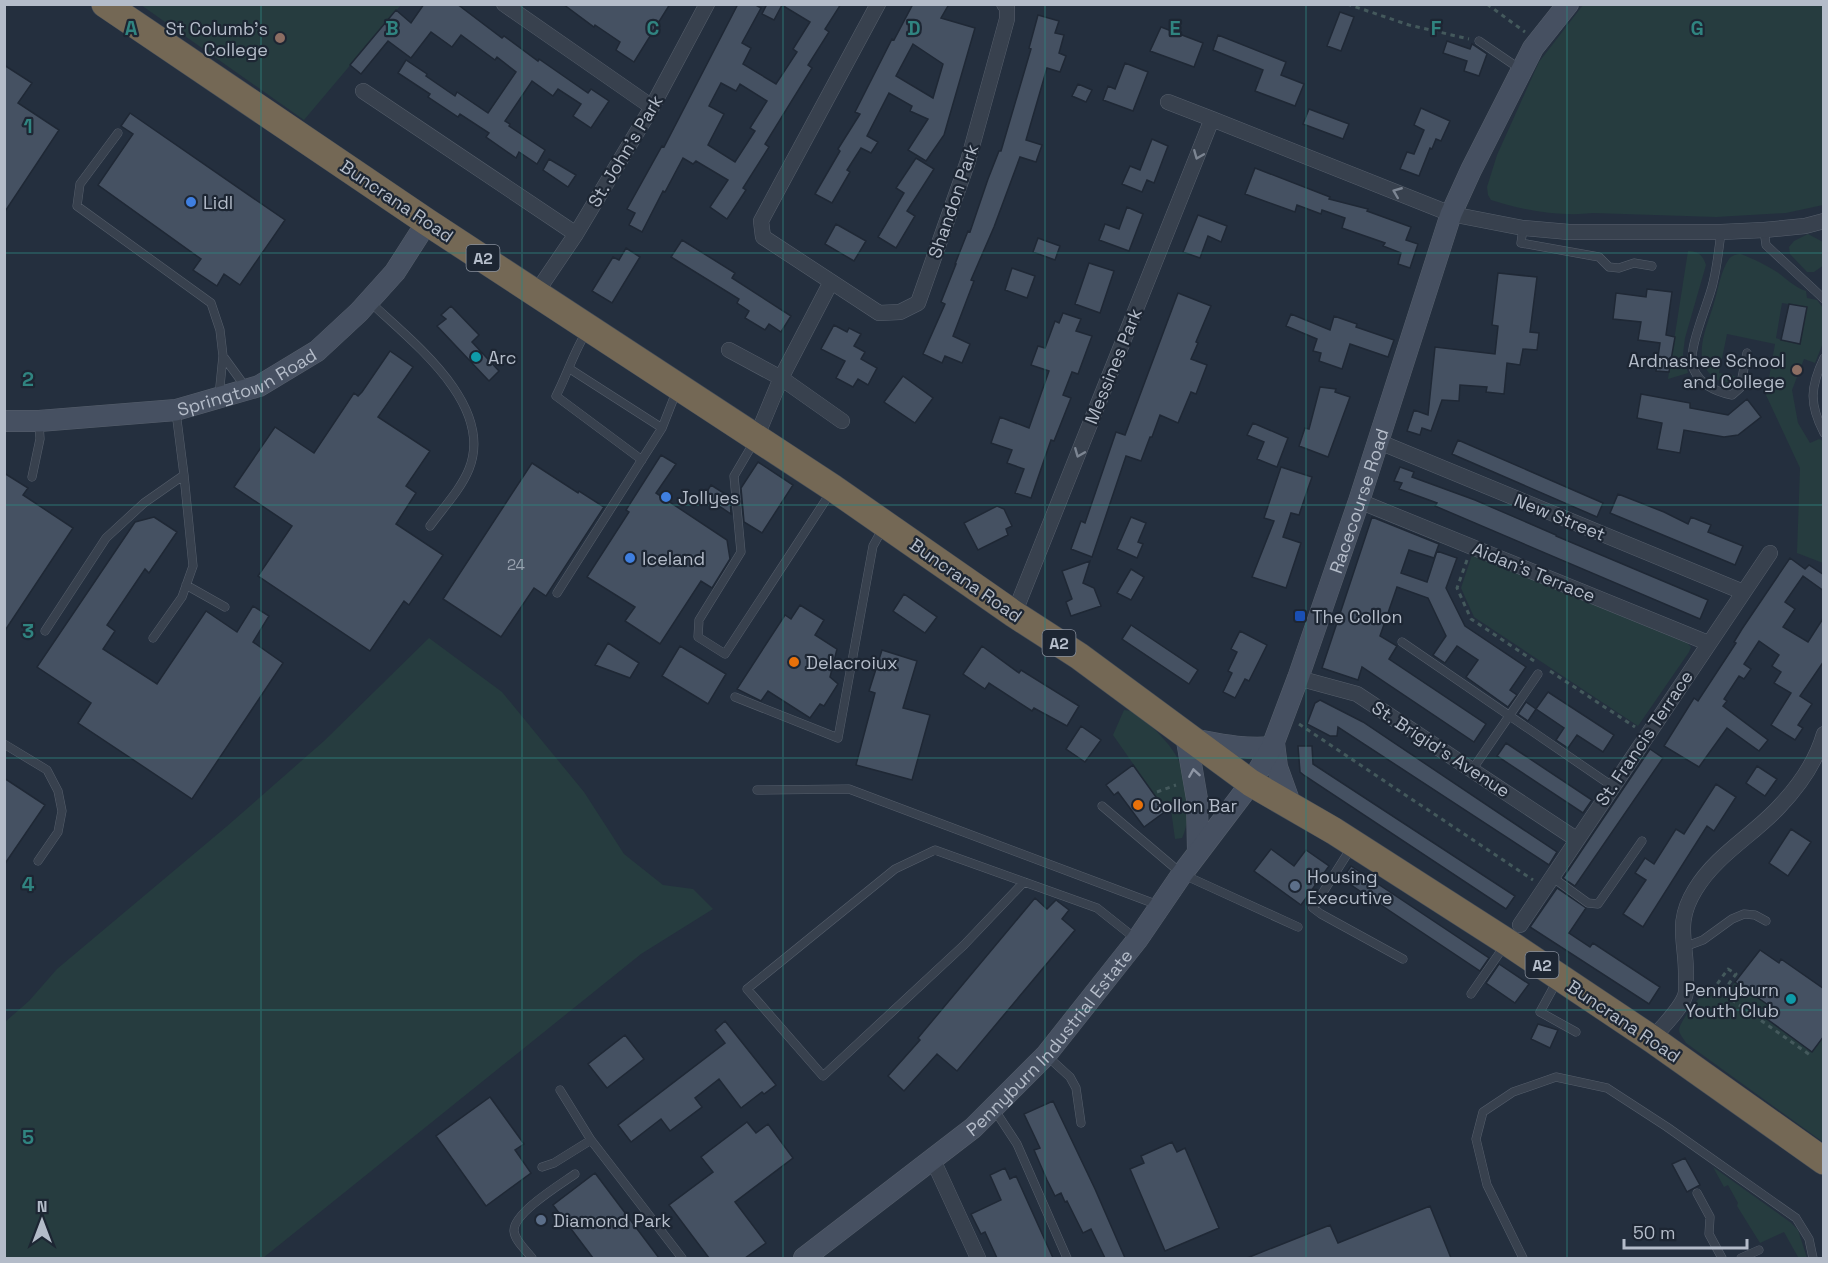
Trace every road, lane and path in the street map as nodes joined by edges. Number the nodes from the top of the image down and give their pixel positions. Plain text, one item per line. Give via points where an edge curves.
1 (105, 4) edge
2 (504, 4) edge
3 (707, 4) edge
4 (878, 4) edge
5 (1004, 4) edge
6 (1347, 4) edge
7 (1488, 4) edge
8 (1561, 7) edge
9 (1528, 34) dead end
10 (1479, 41) joint
11 (1522, 70) junction
12 (363, 91) dead end
13 (1168, 102) dead end
14 (652, 107) junction
15 (1212, 119) junction
16 (118, 133) dead end
17 (1451, 214) junction
18 (1824, 221) edge
19 (427, 222) junction
20 (1523, 228) junction
21 (1764, 230) junction
22 (1721, 232) junction
23 (576, 234) junction
24 (1652, 266) dead end
25 (831, 282) junction
26 (536, 292) junction
27 (1824, 299) edge
28 (368, 301) junction
29 (590, 327) junction
30 (729, 350) dead end
31 (1747, 353) dead end
32 (223, 356) junction
33 (1824, 358) edge
34 (570, 369) junction
35 (781, 378) junction
36 (679, 386) junction
37 (247, 389) junction
38 (219, 397) junction
39 (176, 410) junction
40 (4, 421) edge
41 (39, 421) junction
42 (842, 421) dead end
43 (662, 428) junction
44 (1824, 433) edge
45 (756, 438) junction
46 (1377, 441) junction
47 (642, 460) junction
48 (184, 474) junction
49 (32, 477) dead end
50 (833, 488) junction
51 (1359, 501) junction
52 (885, 524) junction
53 (430, 526) dead end
54 (1472, 547) junction
55 (1770, 553) dead end
56 (186, 585) junction
57 (1743, 592) junction
58 (557, 593) dead end
59 (225, 607) dead end
60 (1014, 614) junction
61 (45, 631) dead end
62 (153, 638) dead end
63 (1402, 642) dead end
64 (1708, 643) junction
65 (1538, 663) dead end
66 (1547, 669) dead end
67 (1538, 674) dead end
68 (1298, 678) junction
69 (735, 697) dead end
70 (1509, 715) junction
71 (1283, 718) junction
72 (1647, 734) junction
73 (1824, 734) edge
74 (1189, 737) junction
75 (4, 744) edge
76 (1273, 745) junction
77 (1821, 751) edge
78 (1472, 770) junction
79 (1251, 783) junction
80 (1612, 786) junction
81 (758, 790) dead end
82 (1102, 806) dead end
83 (1291, 806) junction
84 (1576, 839) junction
85 (1642, 841) dead end
86 (1354, 844) junction
87 (1198, 852) junction
88 (38, 861) dead end
89 (1182, 874) junction
90 (1024, 882) junction
91 (1548, 882) junction
92 (1160, 906) junction
93 (1766, 921) dead end
94 (1298, 927) dead end
95 (1513, 933) junction
96 (1137, 940) junction
97 (1684, 947) junction
98 (1402, 959) dead end
99 (1560, 977) junction
100 (1471, 994) dead end
101 (1686, 995) junction
102 (1576, 1032) dead end
103 (1652, 1039) junction
104 (1046, 1055) junction
105 (1810, 1056) dead end
106 (560, 1089) dead end
107 (994, 1108) junction
108 (1081, 1123) dead end
109 (591, 1140) junction
110 (933, 1160) junction
111 (1824, 1161) edge
112 (542, 1167) dead end
113 (575, 1174) dead end
114 (1697, 1193) dead end
115 (1759, 1250) dead end
116 (532, 1258) edge
117 (682, 1258) edge
118 (804, 1258) edge
119 (978, 1258) edge
120 (1067, 1258) edge
121 (1523, 1258) edge
122 (1722, 1258) edge
123 (1741, 1258) edge
124 (1813, 1258) edge

1 - 19 highway, Buncrana Road / A2
2 - 14 street
3 - 14 street, St. John's Park
4 - 25 street, Shandon Park via 761,221 763,237
5 - 25 street, Shandon Park via 1007,19 968,161 918,303 900,312 879,313
6 - 10 path via 1408,25
7 - 9 path
8 - 11 street, Racecourse Road
10 - 11 lane
11 - 17 street, Racecourse Road
12 - 23 street
13 - 15 street
14 - 23 street, St. John's Park
17 -> 15 street
15 -> 60 street, Messines Park
16 - 32 lane via 80,184 77,206 211,303
17 - 20 street
17 - 46 street, Racecourse Road
18 - 21 street
19 - 26 highway, Buncrana Road / A2
19 - 28 street, Springtown Road via 395,272
20 - 22 street via 1569,232
20 - 24 lane via 1521,243 1599,257 1609,267 1634,263
21 - 22 street
21 - 27 lane via 1766,245
22 - 31 lane via 1713,286 1693,351 1693,368 1718,392 1732,395 1740,388
23 - 26 street, St. John's Park
25 - 35 street
26 - 29 highway, Buncrana Road / A2
28 - 37 street, Springtown Road via 317,351 259,386
28 - 53 lane via 431,359 462,401 474,433 469,470
29 - 34 lane via 579,343
29 - 36 highway, Buncrana Road / A2
30 - 35 street
32 - 37 lane
32 - 38 lane
33 - 44 lane via 1814,379 1812,401
34 - 43 lane
34 - 47 lane via 556,396
35 - 42 street
35 - 45 street
36 - 43 lane
36 - 45 highway, Buncrana Road / A2
37 - 38 street, Springtown Road
38 - 39 street, Springtown Road
39 - 41 street, Springtown Road
39 - 48 lane
40 - 41 street, Springtown Road
41 - 49 lane via 40,439
43 - 47 lane
45 - 50 highway, Buncrana Road / A2
45 - 50 lane via 734,476 741,552 699,620 698,637 725,654
46 - 51 street, Racecourse Road
46 - 57 street, New Street
47 - 58 lane
48 - 56 lane via 193,566
48 - 61 lane via 106,538
50 - 52 highway, Buncrana Road / A2
51 - 54 street, Aidan's Terrace
51 - 68 street, Racecourse Road
52 - 60 highway, Buncrana Road / A2
52 - 69 lane via 873,546 838,738
54 - 64 street, Aidan's Terrace
54 - 65 path via 1457,588 1471,619
55 - 57 street, St. Francis Terrace
56 - 59 lane
56 - 62 lane
57 - 64 street, St. Francis Terrace
60 - 74 highway, Buncrana Road / A2 via 1079,656
63 - 70 lane
64 - 72 street, St. Francis Terrace
66 - 72 path
67 - 70 lane
68 - 71 street, Racecourse Road
68 - 78 street, St. Brigid's Avenue via 1357,694
70 - 78 lane
70 - 80 lane
71 - 76 street, Racecourse Road
71 - 91 path via 1303,726
72 - 80 street, St. Francis Terrace
73 - 77 street
74 - 76 street via 1256,749
74 - 79 highway, Buncrana Road / A2
87 -> 74 street via 1197,799
75 - 88 lane via 47,770 58,791 62,811 58,832
76 - 79 street, Racecourse Road
76 - 83 street
77 - 97 street via 1779,808 1718,860 1697,887 1686,906
78 - 84 street, St. Brigid's Avenue
79 - 83 highway, Buncrana Road / A2
79 - 87 street, Pennyburn Industrial Estate
80 - 84 street, St. Francis Terrace
81 - 92 lane via 849,789
82 - 89 lane
83 - 86 highway, Buncrana Road / A2
84 - 91 street, St. Francis Terrace
85 - 91 lane via 1598,904 1588,903
86 - 95 highway, Buncrana Road / A2
86 - 98 lane via 1313,908
87 - 89 street, Pennyburn Industrial Estate
89 - 92 street, Pennyburn Industrial Estate
89 - 94 lane
90 - 90 lane via 935,850 895,869 747,989 823,1076 964,945
90 - 96 lane via 1097,908
91 - 95 street, St. Francis Terrace
92 - 96 street, Pennyburn Industrial Estate
93 - 97 lane via 1744,914 1703,940
95 - 99 highway, Buncrana Road / A2
95 - 100 lane
96 - 104 street, Pennyburn Industrial Estate
97 - 101 street
99 - 102 lane via 1540,1012
99 - 103 highway, Buncrana Road / A2
101 - 103 street
101 - 105 path via 1700,988 1715,987 1728,969 1736,974 1722,993
103 - 111 highway, Buncrana Road / A2
104 - 107 street, Pennyburn Industrial Estate
104 - 108 lane via 1076,1088
106 - 109 lane
107 - 110 street, Pennyburn Industrial Estate
107 - 120 lane via 1017,1144
109 - 112 lane
109 - 117 lane
110 - 118 street, Pennyburn Industrial Estate
110 - 119 street
113 - 116 lane via 517,1220 516,1238
114 - 122 lane via 1710,1217 1709,1234
115 - 123 lane
121 - 124 lane via 1487,1185 1476,1139 1483,1112 1513,1092 1556,1077 1607,1088 1667,1126 1796,1218 1809,1239

